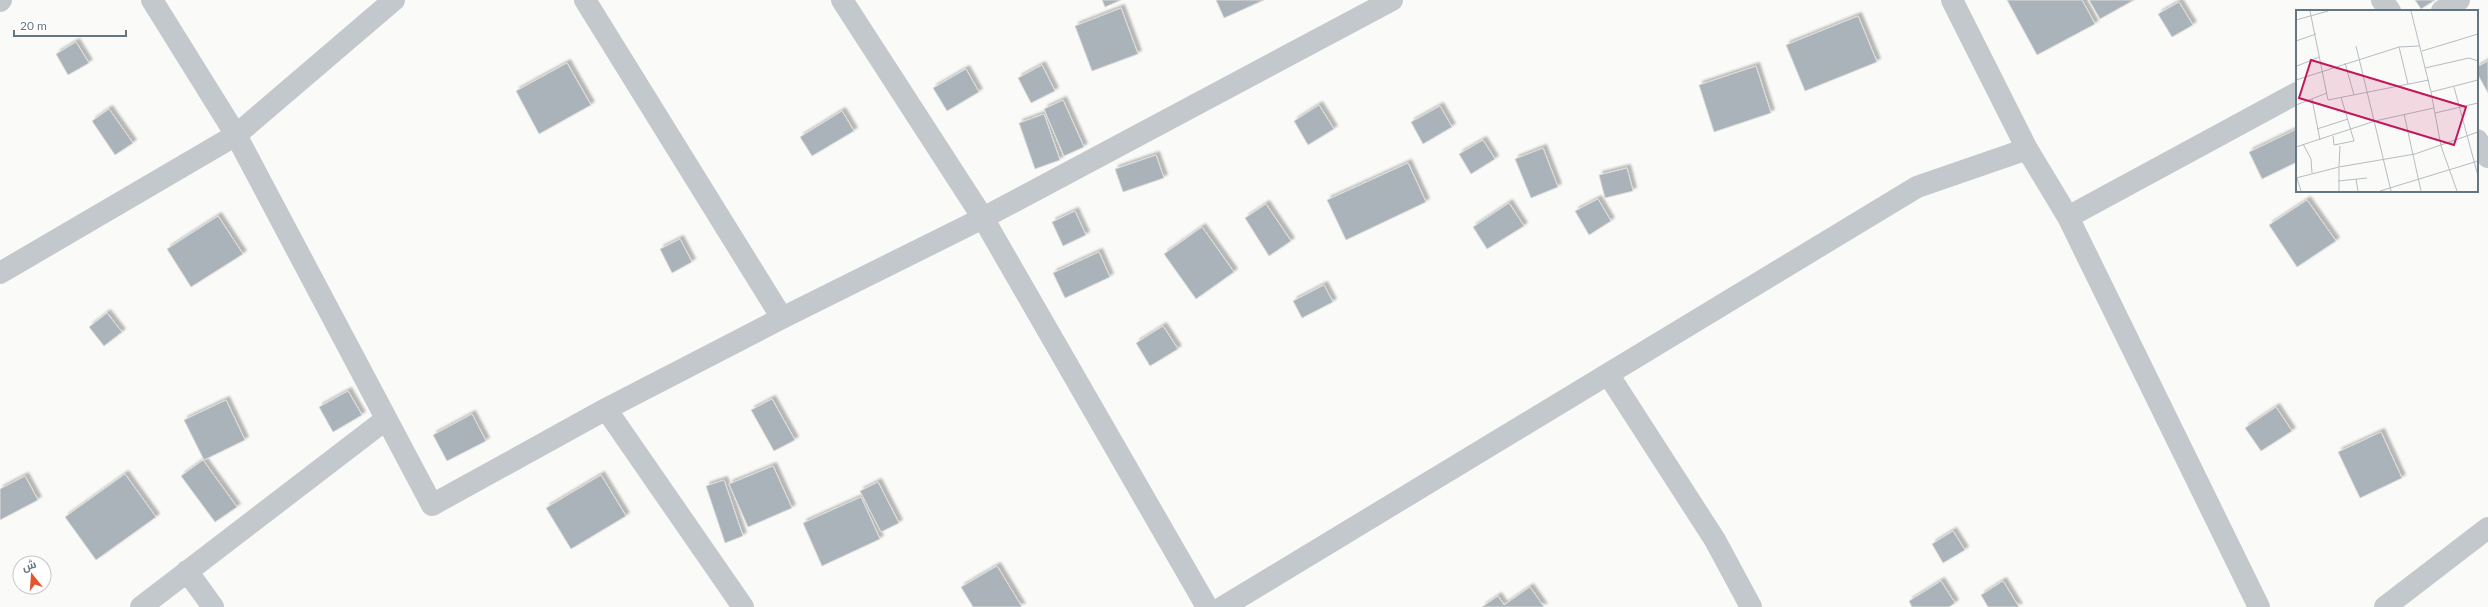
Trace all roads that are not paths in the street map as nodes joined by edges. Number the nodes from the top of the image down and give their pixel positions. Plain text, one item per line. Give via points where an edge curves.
1 (152, 0) edge
2 (394, 0) edge
3 (585, 0) edge
4 (842, 0) edge
5 (1392, 0) edge
6 (1952, 0) edge
7 (2382, 0) edge
8 (2460, 0) edge
9 (2389, 10) edge
10 (2444, 10) edge
11 (2296, 93) edge
12 (236, 135) junction
13 (2478, 142) edge
14 (2027, 149) junction
15 (2488, 157) edge
16 (2068, 217) junction
17 (983, 218) junction
18 (0, 273) edge
19 (782, 318) junction
20 (1608, 374) junction
21 (606, 409) junction
22 (385, 420) junction
23 (2488, 528) edge
24 (187, 571) junction
25 (141, 607) edge
26 (213, 607) edge
27 (743, 607) edge
28 (1207, 607) edge
29 (1223, 607) edge
30 (1751, 607) edge
31 (2259, 607) edge
32 (2385, 607) edge

1 - 12 street
2 - 12 street
3 - 19 street
4 - 17 street
5 - 17 street
6 - 14 street
7 - 9 street
8 - 10 street
11 - 16 street
12 - 18 street
12 - 22 street
13 - 15 street
14 - 16 street
14 - 20 street via 1917,187
16 - 31 street
17 - 19 street
17 - 28 street
19 - 21 street
20 - 29 street
20 - 30 street via 1715,540
21 - 22 street via 432,505
21 - 27 street
22 - 24 street
23 - 32 street
24 - 25 street
24 - 26 street via 209,598

